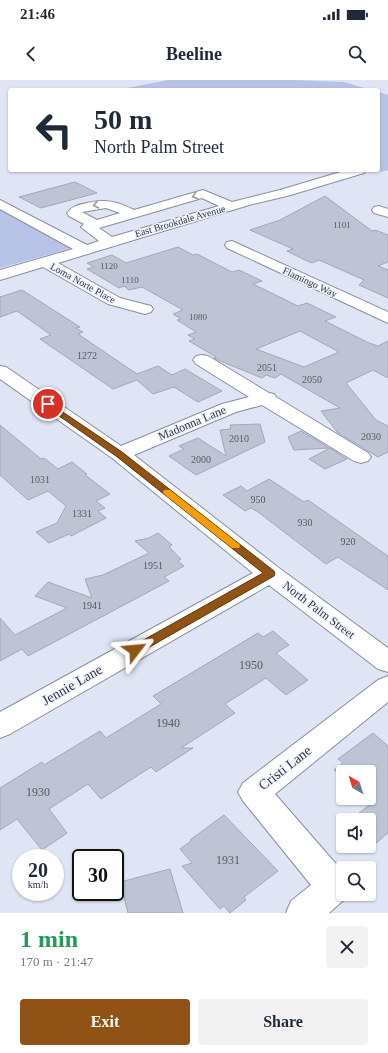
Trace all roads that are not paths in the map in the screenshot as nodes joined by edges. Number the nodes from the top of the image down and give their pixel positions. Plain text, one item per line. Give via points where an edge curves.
1 (353, 172) edge
2 (0, 204) edge
3 (231, 206) junction
4 (132, 214) junction
5 (96, 225) junction
6 (110, 242) junction
7 (232, 245) dead end
8 (84, 249) junction
9 (44, 261) junction
10 (0, 275) edge
11 (145, 309) dead end
12 (388, 318) edge
13 (202, 360) dead end
14 (0, 371) edge
15 (267, 398) junction
16 (119, 454) junction
17 (361, 457) dead end
18 (270, 574) junction
19 (388, 662) edge
20 (388, 687) edge
21 (0, 726) edge
22 (303, 913) edge

1 - 3 street, East Brookdale Avenue
2 - 8 street
3 -> 4 street via 203,194
3 - 6 street, East Brookdale Avenue
4 - 5 street
4 -> 5 street via 110,203 100,203 76,210 74,213
5 - 6 street via 88,227
6 - 8 street, East Brookdale Avenue
7 - 12 street, Flamingo Way
8 - 9 street, East Brookdale Avenue
9 - 10 street, East Brookdale Avenue
9 - 11 street, Loma Norte Place via 114,301
13 - 15 street
14 - 16 street, North Palm Street
15 - 16 street, Madonna Lane via 229,408
15 - 17 street
16 - 18 street, North Palm Street
18 - 19 street, North Palm Street
18 - 21 street, Jennie Lane
20 - 22 street, Cristi Lane via 254,792 334,888

